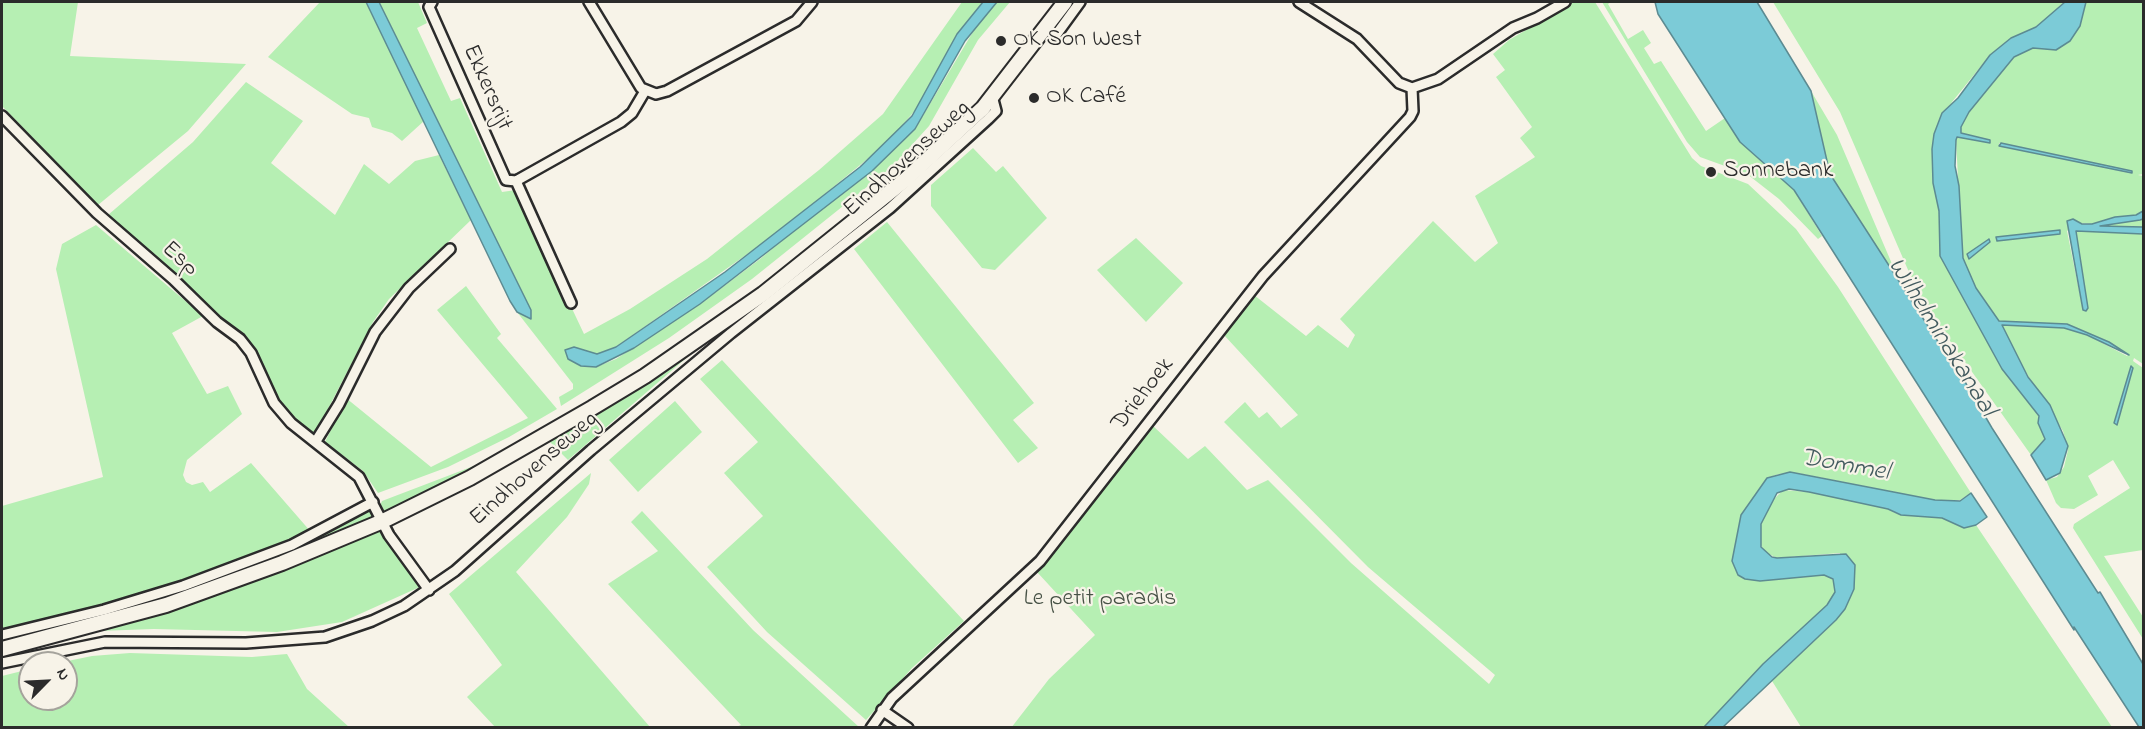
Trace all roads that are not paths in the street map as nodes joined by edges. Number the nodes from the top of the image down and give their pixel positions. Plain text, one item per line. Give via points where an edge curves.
1 (432, 2) edge
2 (589, 2) edge
3 (812, 2) edge
4 (1065, 2) edge
5 (1080, 2) edge
6 (1299, 2) edge
7 (1565, 2) edge
8 (1056, 35) dead end
9 (1412, 88) junction
10 (645, 91) junction
11 (992, 96) junction
12 (2, 116) edge
13 (516, 181) junction
14 (450, 249) dead end
15 (571, 303) dead end
16 (316, 441) junction
17 (373, 502) junction
18 (383, 521) junction
19 (429, 591) junction
20 (2, 635) edge
21 (2, 649) edge
22 (2, 663) edge
23 (882, 710) junction
24 (871, 728) edge
25 (908, 728) edge

1 - 13 street, Ekkersrijt via 429,7 503,176
2 - 10 street
3 - 10 street via 796,21 667,91
4 - 11 main road, Eindhovenseweg
5 - 8 street
6 - 9 street via 1357,39 1399,83
7 - 9 street via 1513,28 1438,79
9 - 23 street, Driehoek via 1410,117 1257,284 1040,561
10 - 13 street via 632,113 621,122
11 - 18 main road, Eindhovenseweg via 958,132 873,206 705,335 539,440
11 - 19 street, Eindhovenseweg via 996,111 927,176 731,333
12 - 16 street, Esp via 97,213 240,339 251,353 274,403 291,423
13 - 15 street, Ekkersrijt
14 - 16 street via 409,288 375,332
16 - 17 street, Esp via 359,477
17 - 18 street, Esp
17 - 20 street via 292,545 183,586
18 - 19 street, Esp
18 - 21 main road, Eindhovenseweg via 166,605
19 - 22 street, Eindhovenseweg via 372,621 325,637 246,643 105,642
23 - 24 street, Driehoek
23 - 25 street

